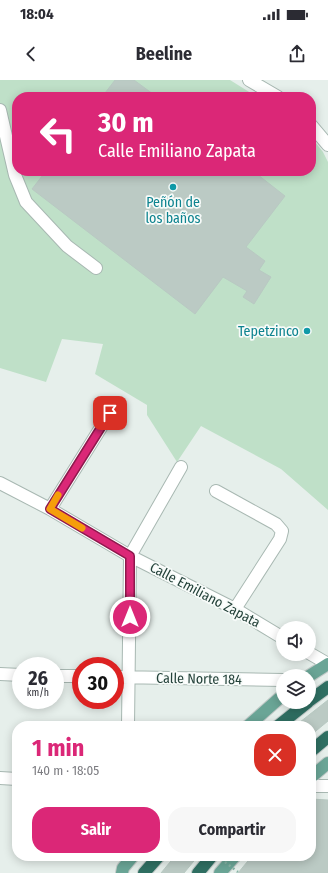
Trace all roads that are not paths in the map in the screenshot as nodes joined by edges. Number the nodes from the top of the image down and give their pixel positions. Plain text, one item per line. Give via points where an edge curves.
1 (248, 80) edge
2 (269, 92) edge
3 (0, 110) edge
4 (316, 131) edge
5 (328, 145) edge
6 (12, 162) edge
7 (15, 176) edge
8 (96, 268) dead end
9 (110, 413) dead end
10 (181, 467) dead end
11 (0, 483) edge
12 (216, 491) dead end
13 (50, 509) junction
14 (130, 556) junction
15 (235, 609) junction
16 (276, 634) edge
17 (316, 657) edge
18 (328, 664) edge
19 (316, 672) edge
20 (0, 674) edge
21 (12, 675) edge
22 (124, 678) edge
23 (129, 678) junction
24 (276, 680) edge
25 (328, 687) edge
26 (316, 695) edge
27 (276, 701) edge
28 (298, 709) edge
29 (128, 721) edge
30 (254, 721) edge
31 (284, 721) edge
32 (328, 737) edge
33 (316, 747) edge
34 (328, 762) edge
35 (316, 773) edge
36 (0, 778) edge
37 (12, 779) edge
38 (316, 786) edge
39 (328, 786) edge
40 (155, 861) edge
41 (208, 861) edge
42 (231, 861) edge
43 (144, 873) edge
44 (198, 873) edge
45 (220, 873) edge

1 - 2 street
3 - 6 street
4 - 5 street
7 - 8 street via 26,202 67,246
9 - 13 street
10 - 14 street
11 - 13 street, Calle Emiliano Zapata
12 - 15 street via 276,524 282,531 280,539
13 - 14 street, Calle Emiliano Zapata
14 - 15 street, Calle Emiliano Zapata
14 - 23 street
15 - 16 street, Calle Emiliano Zapata
17 - 18 street
18 - 19 main road
20 - 21 street
22 - 23 street, Calle Norte 184
23 - 24 street, Calle Norte 184
23 - 29 street
25 - 26 highway
27 - 30 main road
28 - 31 highway
32 - 33 highway
34 - 35 main road
36 - 37 street
38 - 39 street
40 - 43 highway
41 - 44 highway
42 - 45 main road

